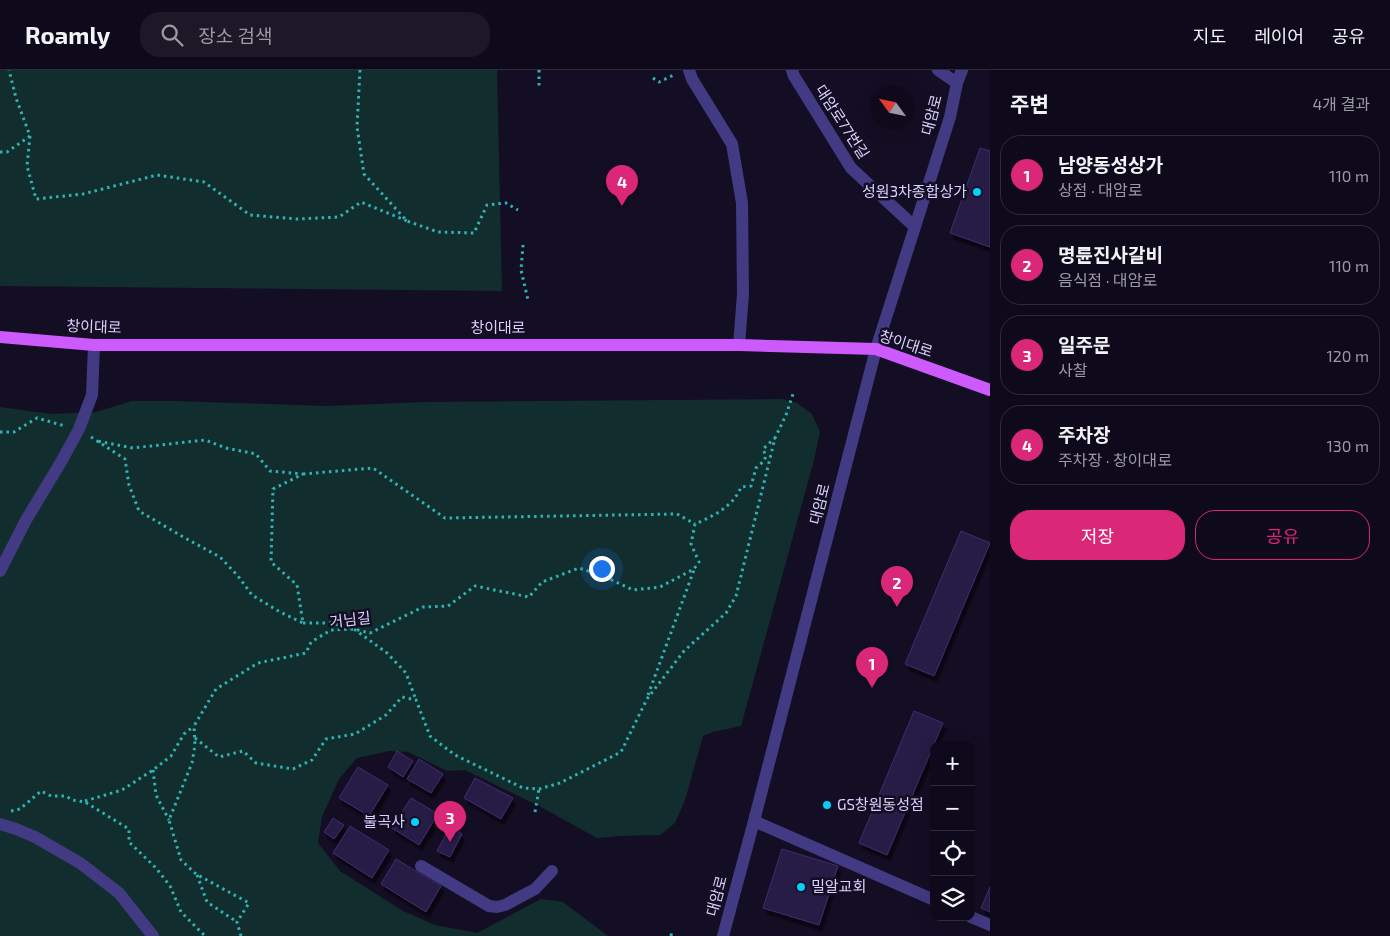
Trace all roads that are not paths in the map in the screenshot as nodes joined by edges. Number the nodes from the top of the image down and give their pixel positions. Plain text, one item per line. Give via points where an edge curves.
1 (792, 70) edge
2 (938, 70) edge
3 (962, 70) edge
4 (683, 72) edge
5 (958, 83) junction
6 (915, 227) junction
7 (0, 337) edge
8 (94, 345) junction
9 (739, 345) junction
10 (876, 349) junction
11 (990, 390) edge
12 (0, 571) edge
13 (3, 819) edge
14 (754, 821) junction
15 (421, 866) dead end
16 (552, 870) dead end
17 (930, 898) edge
18 (975, 918) edge
19 (990, 925) edge
20 (153, 936) edge
21 (723, 936) edge

1 - 6 street, 대암로77번길 via 851,168
2 - 5 street, 대암로
3 - 5 street, 대암로
4 - 9 street via 692,79 732,144 742,203 743,294
5 - 6 street, 대암로
6 - 10 street, 대암로
7 - 8 main road, 창이대로
8 - 9 main road, 창이대로
8 - 12 street via 92,395 79,429
9 - 10 main road, 창이대로
10 - 11 main road, 창이대로
10 - 14 street, 대암로
13 - 20 street via 80,863 119,893
14 - 17 street
14 - 21 street, 대암로
15 - 16 street via 489,906 497,907 535,889
18 - 19 street

